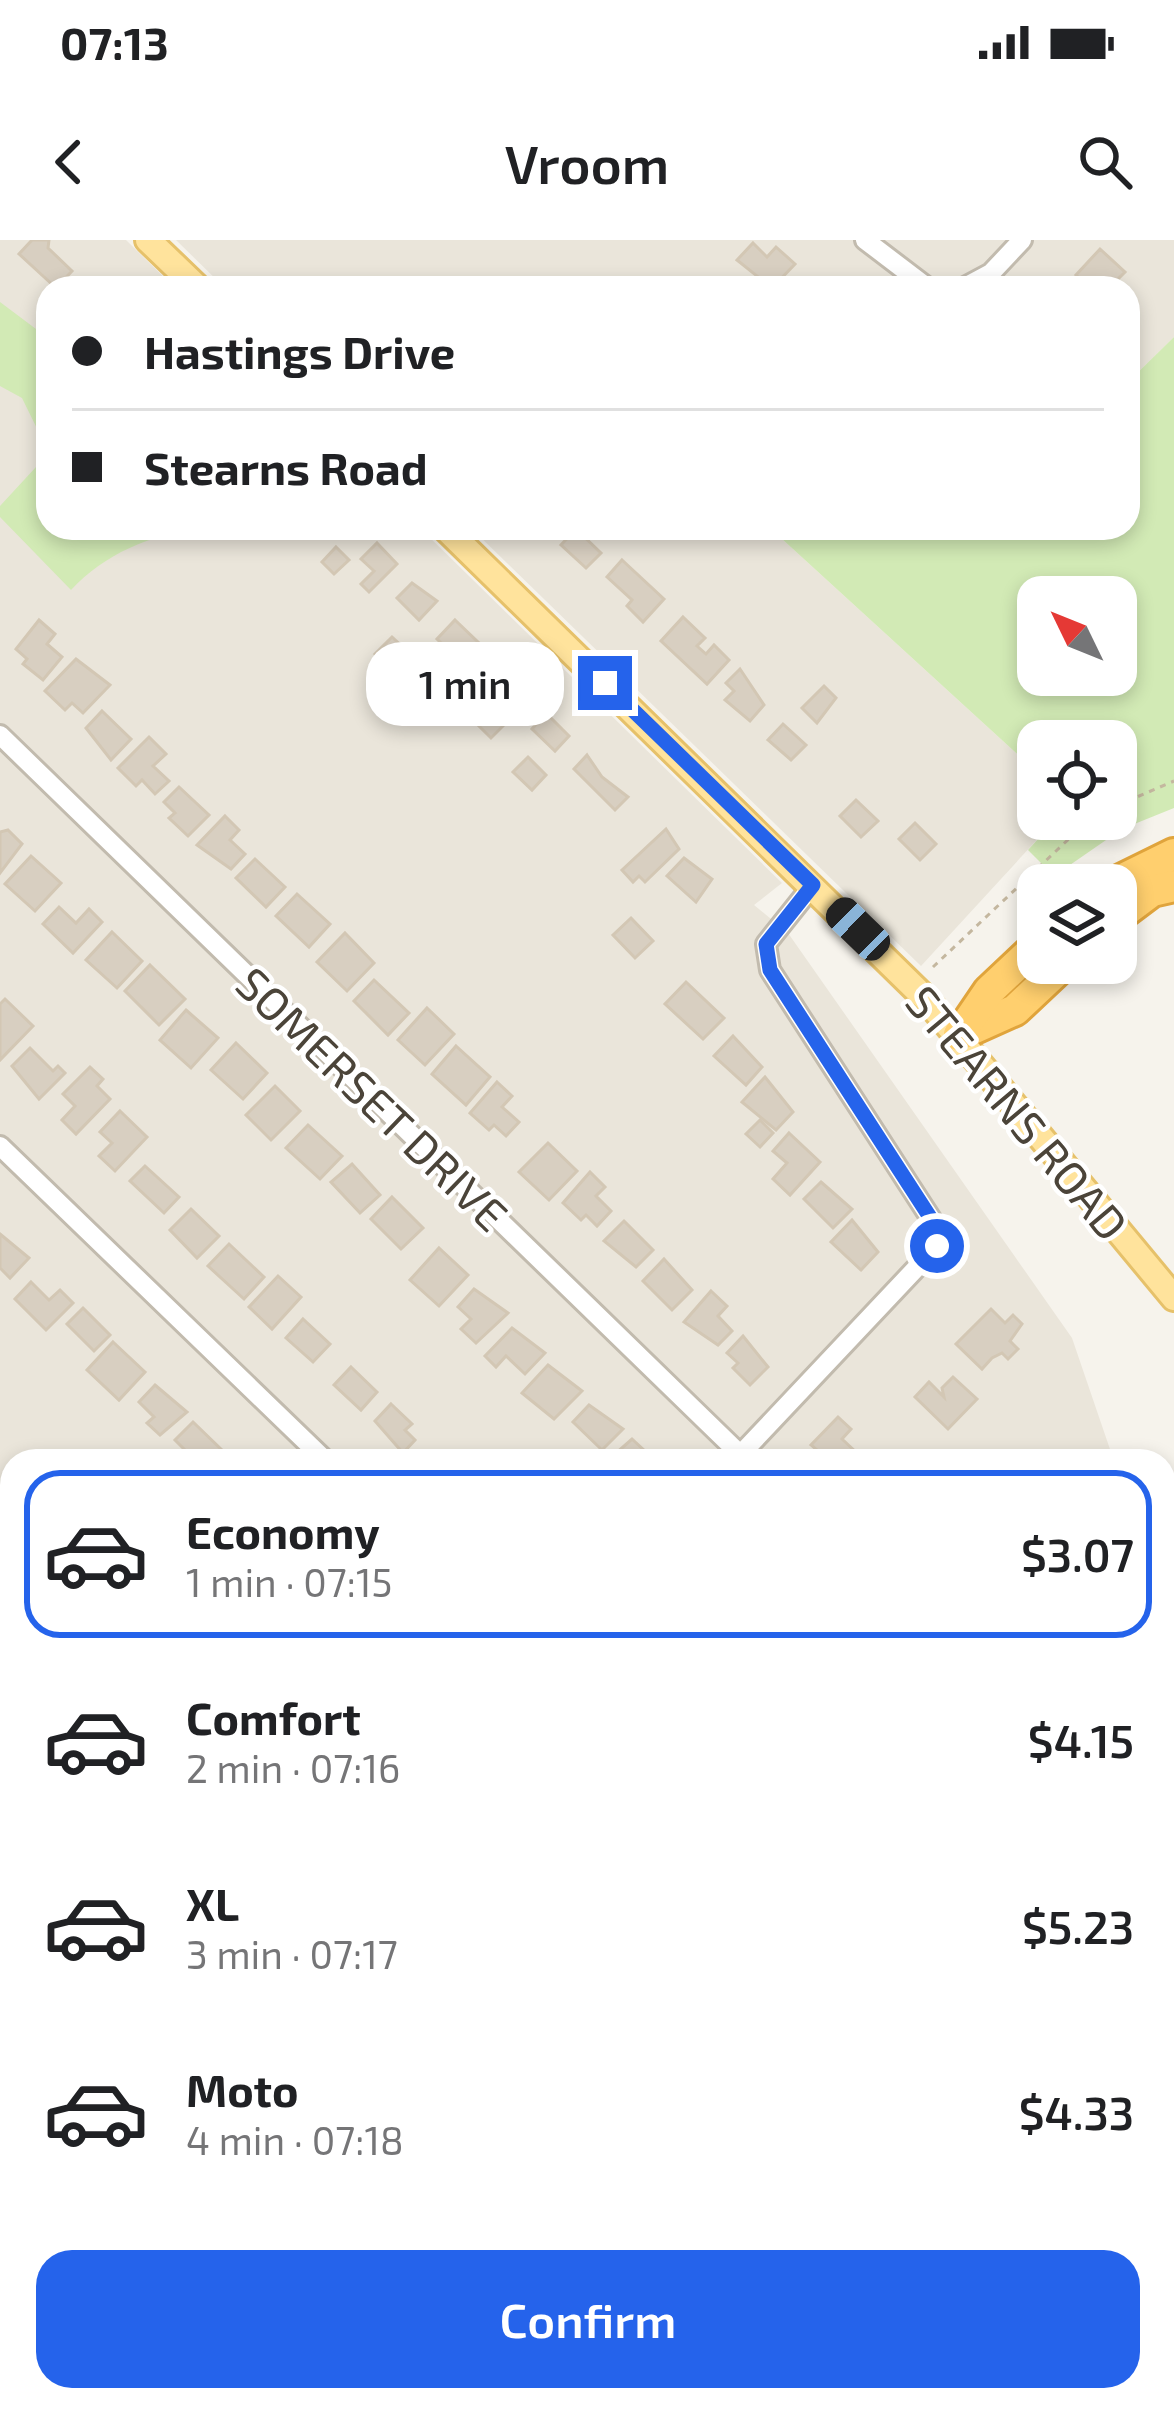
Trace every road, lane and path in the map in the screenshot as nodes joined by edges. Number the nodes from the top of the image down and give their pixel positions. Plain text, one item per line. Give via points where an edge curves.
1 (148, 240) edge
2 (865, 240) edge
3 (1022, 240) edge
4 (186, 276) edge
5 (906, 276) edge
6 (986, 276) edge
7 (457, 540) edge
8 (0, 734) edge
9 (1174, 781) edge
10 (1137, 797) edge
11 (1068, 840) edge
12 (1174, 854) edge
13 (1137, 872) edge
14 (813, 885) junction
15 (1174, 886) edge
16 (1137, 902) edge
17 (1017, 965) edge
18 (933, 967) dead end
19 (1043, 984) edge
20 (958, 1036) junction
21 (0, 1146) edge
22 (1174, 1298) edge
23 (314, 1449) edge
24 (735, 1449) edge
25 (752, 1449) edge

1 - 4 main road
2 - 5 street
3 - 6 street
7 - 14 main road, STEARNS ROAD
8 - 24 street, SOMERSET DRIVE
9 - 10 path
11 - 18 path
12 - 13 highway
14 - 20 main road, STEARNS ROAD
14 - 25 street via 766,944 770,970 937,1228 937,1246
15 - 16 highway
17 - 20 highway
19 - 20 highway via 1015,1010
20 - 22 main road, STEARNS ROAD
21 - 23 street

